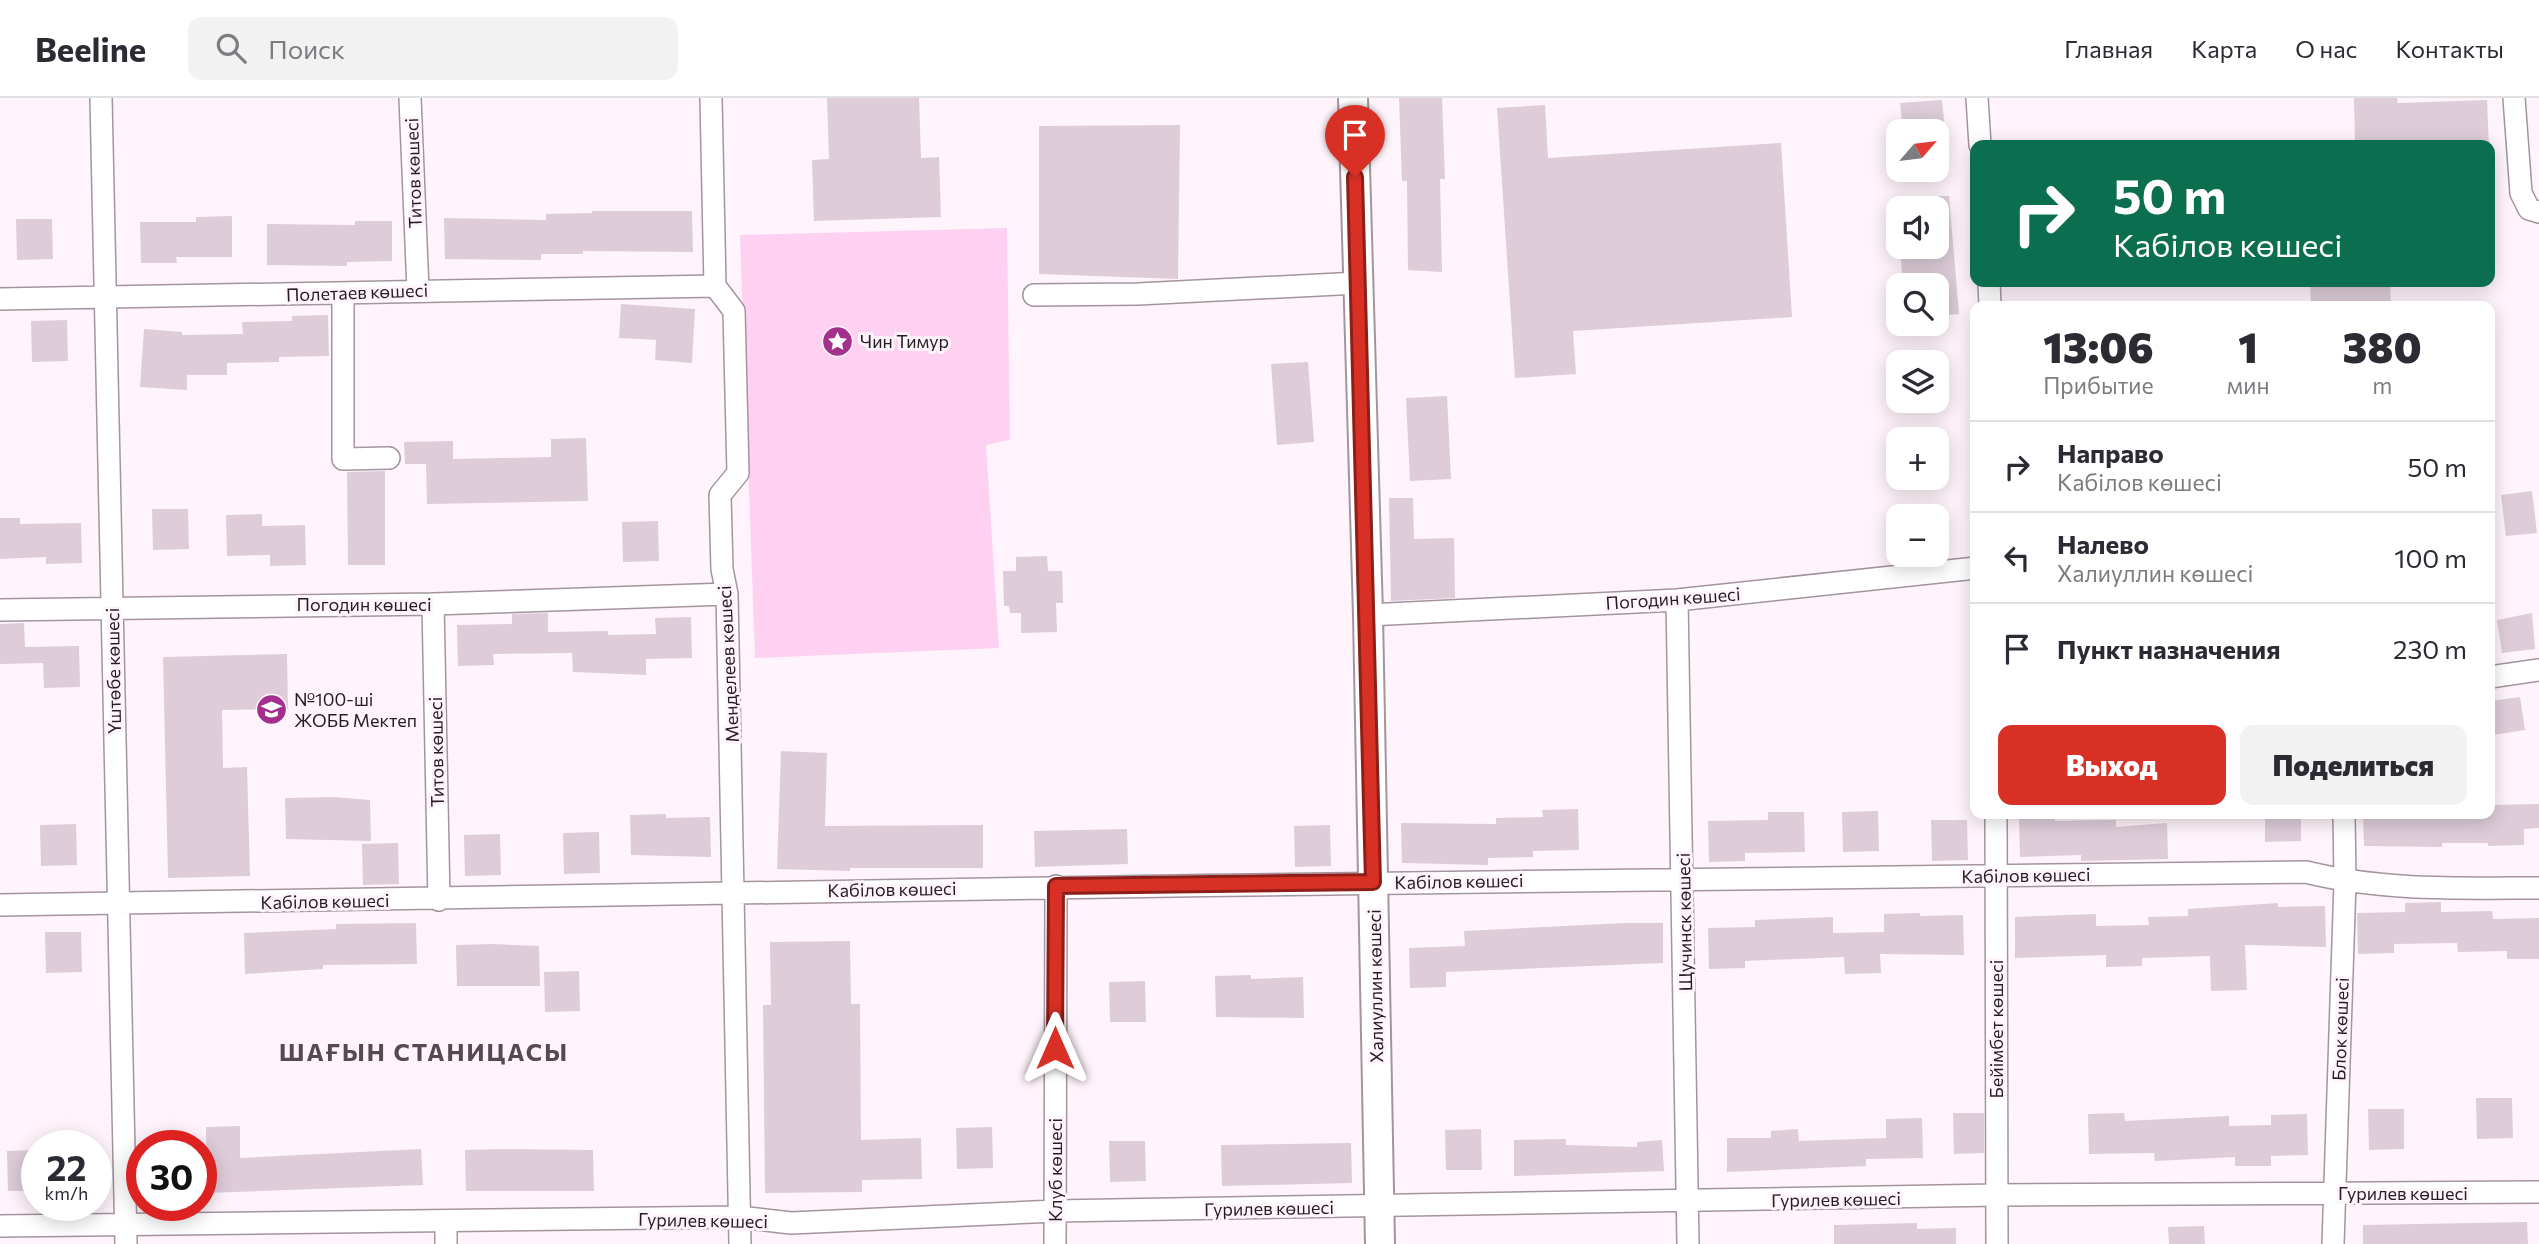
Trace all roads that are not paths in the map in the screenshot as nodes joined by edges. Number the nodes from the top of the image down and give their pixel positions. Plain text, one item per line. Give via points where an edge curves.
1 (101, 98) edge
2 (410, 98) edge
3 (711, 98) edge
4 (1353, 98) edge
5 (1977, 98) edge
6 (2514, 98) edge
7 (1980, 140) edge
8 (2539, 212) edge
9 (1358, 283) junction
10 (715, 286) junction
11 (418, 290) junction
12 (343, 294) junction
13 (1034, 295) dead end
14 (106, 297) junction
15 (0, 299) edge
16 (389, 458) dead end
17 (1970, 569) edge
18 (727, 594) junction
19 (1677, 600) junction
20 (433, 604) junction
21 (111, 606) junction
22 (0, 610) edge
23 (1368, 615) junction
24 (2539, 670) edge
25 (2495, 676) edge
26 (1996, 819) edge
27 (2344, 819) edge
28 (1996, 875) junction
29 (1684, 878) junction
30 (1373, 882) junction
31 (2346, 882) junction
32 (1056, 886) junction
33 (2539, 888) edge
34 (736, 892) junction
35 (439, 900) junction
36 (119, 903) junction
37 (0, 905) edge
38 (2539, 1192) edge
39 (2333, 1194) junction
40 (1997, 1195) junction
41 (1688, 1202) junction
42 (1379, 1206) junction
43 (1055, 1211) junction
44 (740, 1217) junction
45 (446, 1222) junction
46 (127, 1223) junction
47 (0, 1226) edge
48 (126, 1244) edge
49 (446, 1244) edge
50 (740, 1244) edge
51 (1055, 1244) edge
52 (1380, 1244) edge
53 (1688, 1244) edge
54 (1997, 1244) edge
55 (2333, 1244) edge

1 - 14 street, Үштөбе көшесі
2 - 11 street, Титов көшесі
3 - 10 street
4 - 9 main road, Халиуллин көшесі
5 - 7 street
6 - 8 street via 2521,193 2529,209
9 - 13 street
9 - 23 main road, Халиуллин көшесі
10 - 11 street, Полетаев көшесі
10 - 18 street, Менделеев көшесі via 734,311 738,473 720,495
11 - 12 street, Полетаев көшесі
12 - 14 street, Полетаев көшесі
12 - 16 street via 343,459
14 - 15 street, Полетаев көшесі
14 - 21 street, Үштөбе көшесі
17 - 19 street, Погодин көшесі
18 - 20 street, Погодин көшесі
18 - 34 street, Менделеев көшесі
19 - 23 street, Погодин көшесі
19 - 29 street, Щучинск көшесі
20 - 21 street, Погодин көшесі
20 - 35 street, Титов көшесі
21 - 22 street, Погодин көшесі
21 - 36 street, Үштөбе көшесі
23 - 30 main road, Халиуллин көшесі
24 - 25 street
26 - 28 street, Бейімбет көшесі
27 - 31 street, Блок көшесі
28 - 29 street, Кабілов көшесі
28 - 31 street, Кабілов көшесі via 2306,872
28 - 40 street, Бейімбет көшесі
29 - 30 street, Кабілов көшесі
29 - 41 street, Щучинск көшесі
30 - 32 street, Кабілов көшесі
30 - 42 main road, Халиуллин көшесі
31 - 33 street, Кабілов көшесі
31 - 39 street, Блок көшесі
32 - 34 street, Кабілов көшесі
32 - 43 street, Клуб көшесі
34 - 35 street, Кабілов көшесі
34 - 44 street, Менделеев көшесі
35 - 36 street, Кабілов көшесі
36 - 37 street, Кабілов көшесі
36 - 46 street, Үштөбе көшесі
38 - 39 street, Гурилев көшесі
39 - 40 street, Гурилев көшесі
39 - 55 street, Блок көшесі
40 - 41 street, Гурилев көшесі
40 - 54 street, Бейімбет көшесі
41 - 42 street, Гурилев көшесі
41 - 53 street, Щучинск көшесі
42 - 43 street, Гурилев көшесі
42 - 52 main road, Халиуллин көшесі
43 - 44 street, Гурилев көшесі via 791,1223
43 - 51 street, Клуб көшесі
44 - 45 street, Гурилев көшесі
44 - 50 street, Менделеев көшесі
45 - 46 street, Гурилев көшесі
45 - 49 street
46 - 47 street, Гурилев көшесі
46 - 48 street, Үштөбе көшесі

